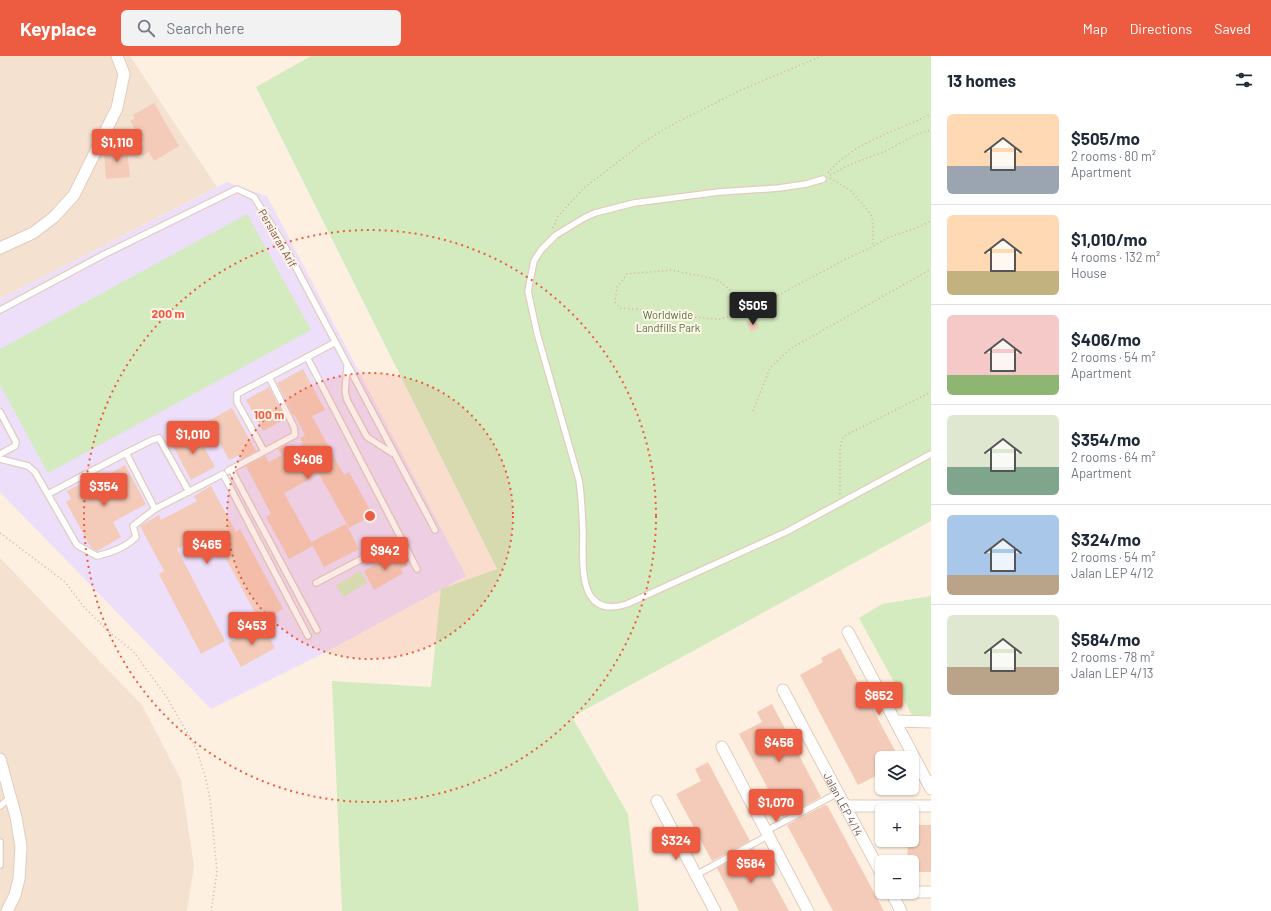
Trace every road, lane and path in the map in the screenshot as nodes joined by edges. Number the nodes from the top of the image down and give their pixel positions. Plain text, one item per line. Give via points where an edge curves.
1 (117, 56) edge
2 (822, 56) edge
3 (931, 114) edge
4 (931, 130) edge
5 (823, 179) joint
6 (931, 221) edge
7 (556, 235) junction
8 (0, 248) edge
9 (872, 248) junction
10 (931, 269) edge
11 (0, 310) edge
12 (743, 314) junction
13 (334, 343) junction
14 (307, 357) junction
15 (347, 366) junction
16 (269, 377) junction
17 (931, 392) edge
18 (753, 411) dead end
19 (0, 412) edge
20 (264, 451) junction
21 (126, 453) junction
22 (0, 454) edge
23 (394, 454) junction
24 (931, 454) edge
25 (0, 459) edge
26 (231, 469) junction
27 (223, 474) junction
28 (189, 492) junction
29 (48, 494) junction
30 (839, 503) junction
31 (155, 509) junction
32 (435, 530) dead end
33 (0, 533) edge
34 (400, 539) junction
35 (417, 569) dead end
36 (316, 584) dead end
37 (317, 630) dead end
38 (848, 632) dead end
39 (308, 636) dead end
40 (783, 690) dead end
41 (895, 721) junction
42 (931, 722) edge
43 (722, 746) dead end
44 (0, 759) edge
45 (931, 789) edge
46 (838, 793) junction
47 (11, 797) junction
48 (657, 801) dead end
49 (0, 806) edge
50 (845, 806) junction
51 (931, 806) edge
52 (768, 833) junction
53 (0, 842) edge
54 (875, 862) edge
55 (0, 865) edge
56 (696, 875) junction
57 (919, 892) edge
58 (931, 892) edge
59 (895, 899) edge
60 (7, 911) edge
61 (212, 911) edge
62 (715, 911) edge
63 (808, 911) edge
64 (901, 911) edge

1 - 8 street via 124,74 117,108 74,195 54,217 33,233
2 - 7 path via 741,90 644,142 584,188 563,210 554,224
3 - 5 path via 869,140 848,153
4 - 9 path via 917,134 886,151 849,164 828,176 850,190 871,215 874,245
5 - 7 lane via 779,188 719,192 634,203 595,213
6 - 9 path via 887,238
7 - 30 lane via 541,250 534,262 528,291 537,333 579,480 584,580 592,598 606,606 627,604 786,532
9 - 12 path via 848,258
10 - 18 path via 790,349 770,368
11 - 13 lane, Persiaran Arif via 101,256 237,189 254,197 284,245
12 - 12 path via 735,318 721,319 658,315 644,310 620,308 615,302 617,287 627,274 640,272 671,270 698,275 716,279 728,288 740,300
13 - 14 lane
13 - 15 lane, Persiaran Arif
14 - 16 lane
14 - 34 lane
15 - 23 lane, Persiaran Arif
15 - 23 lane via 347,400 367,437
16 - 20 lane via 294,427 295,435
16 - 20 lane via 237,394 237,402
17 - 30 path via 861,426 842,439
19 - 22 lane via 16,442 15,446
20 - 26 lane
21 - 28 lane via 159,438
21 - 29 lane
21 - 31 lane
23 - 32 lane, Persiaran Arif
24 - 30 lane
25 - 29 lane via 28,466 35,472
26 - 27 lane
26 - 37 lane
27 - 28 lane
27 - 39 lane
28 - 31 lane
29 - 31 lane via 77,545 97,556 116,551 131,542 136,537 133,526
33 - 61 path via 65,582 85,608 133,651 166,696 196,748 206,778 211,806 217,872
34 - 35 lane
34 - 36 lane
38 - 41 street
40 - 46 street, Jalan LEP 4/14
41 - 42 street
41 - 45 street
43 - 52 street
44 - 47 street
46 - 50 street, Jalan LEP 4/14
46 - 52 lane
47 - 49 lane
47 - 60 street via 21,847 15,895
48 - 56 street
50 - 51 street
50 - 54 street, Jalan LEP 4/14
52 - 56 lane
52 - 63 street
53 - 55 lane
56 - 62 street
57 - 58 street
59 - 64 street

